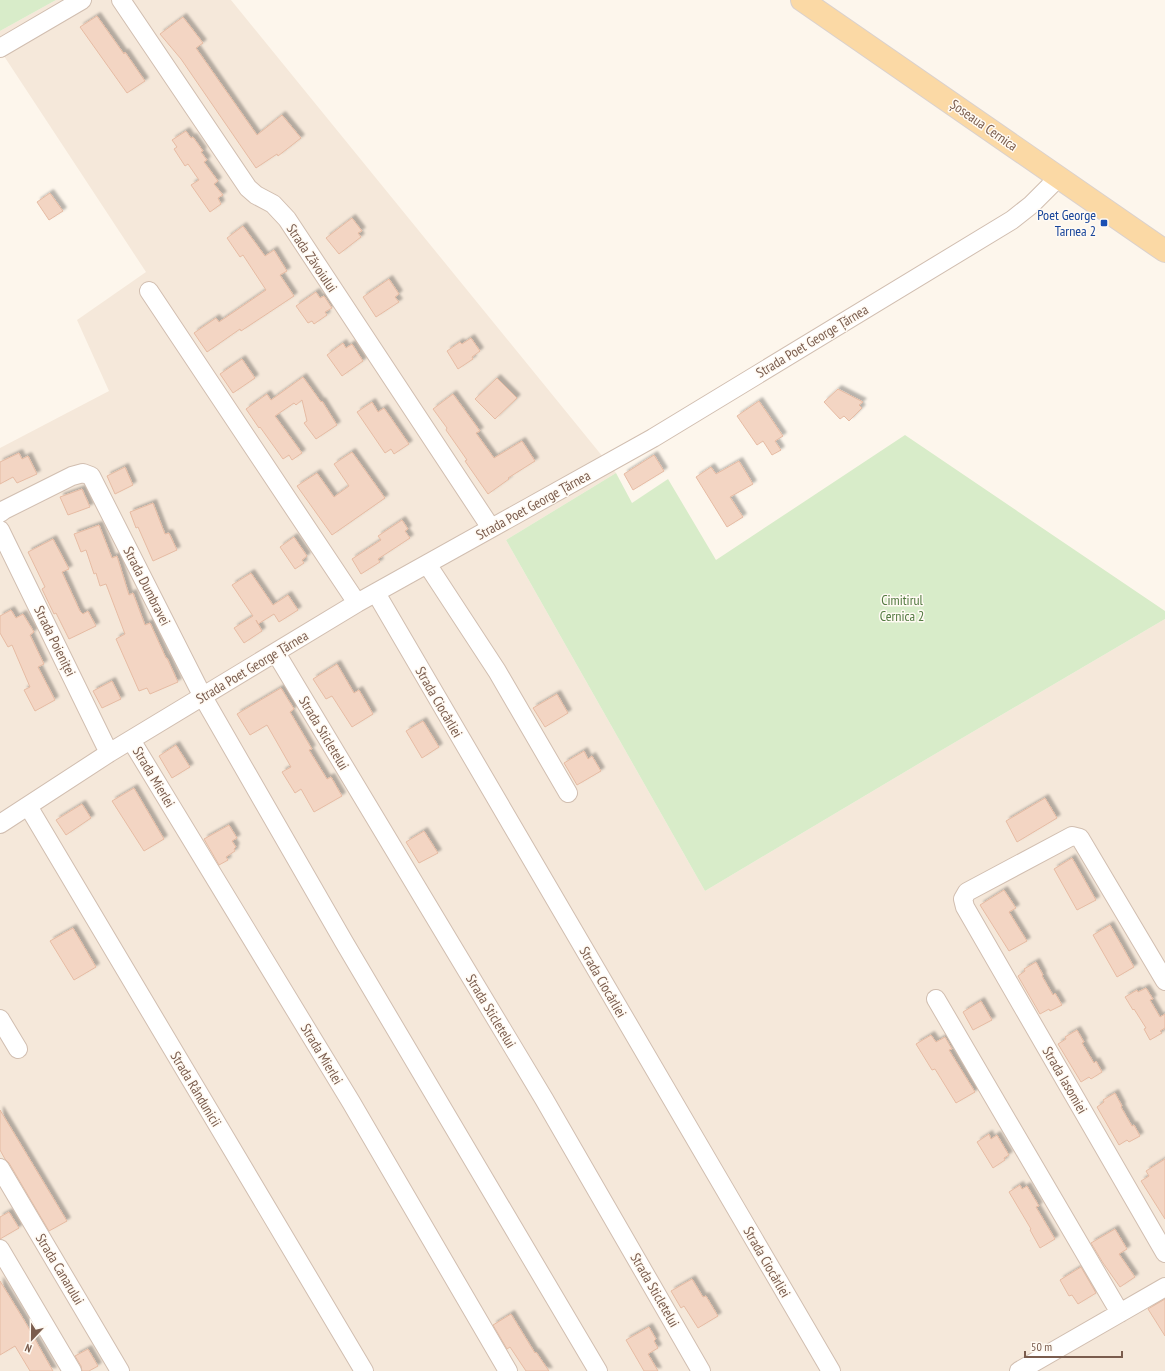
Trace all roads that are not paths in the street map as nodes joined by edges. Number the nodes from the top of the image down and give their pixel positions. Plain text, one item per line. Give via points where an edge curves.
1 (82, 0) edge
2 (121, 0) edge
3 (802, 0) edge
4 (0, 48) edge
5 (1058, 177) junction
6 (1165, 251) edge
7 (149, 291) dead end
8 (0, 513) edge
9 (491, 528) junction
10 (0, 530) edge
11 (427, 564) junction
12 (376, 593) junction
13 (357, 604) junction
14 (276, 653) junction
15 (203, 697) junction
16 (132, 740) junction
17 (109, 753) junction
18 (568, 793) dead end
19 (28, 806) junction
20 (0, 824) edge
21 (1165, 981) edge
22 (936, 999) dead end
23 (0, 1019) edge
24 (18, 1050) dead end
25 (0, 1168) edge
26 (0, 1249) edge
27 (1165, 1254) edge
28 (1165, 1287) edge
29 (1120, 1312) junction
30 (72, 1371) edge
31 (120, 1371) edge
32 (364, 1371) edge
33 (508, 1371) edge
34 (598, 1371) edge
35 (701, 1371) edge
36 (831, 1371) edge
37 (1020, 1371) edge

1 - 4 street
2 - 9 street, Strada Zăvoiului via 248,188 273,204 287,219
3 - 5 main road, Șoseaua Cernica
5 - 6 main road, Șoseaua Cernica
5 - 9 street, Strada Poet George Țărnea via 1032,205 1012,220 647,442
7 - 13 street
8 - 15 street, Strada Dumbravei via 72,476 83,473 91,476
9 - 11 street, Strada Poet George Țărnea
10 - 17 street, Strada Poieniței
11 - 12 street, Strada Poet George Țărnea
11 - 18 street via 497,671
12 - 13 street, Strada Poet George Țărnea
12 - 36 street, Strada Ciocârliei
13 - 14 street, Strada Poet George Țărnea
14 - 15 street, Strada Poet George Țărnea
14 - 35 street, Strada Sticletelui via 544,1099
15 - 16 street, Strada Poet George Țărnea
15 - 34 street, Strada Dumbravei via 344,942
16 - 17 street, Strada Poet George Țărnea
16 - 33 street, Strada Mierlei via 351,1102
17 - 19 street, Strada Poet George Țărnea
19 - 20 street, Strada Poet George Țărnea
19 - 32 street, Strada Rândunicii
21 - 27 street, Strada Iasomiei via 1080,838 1072,836 967,892 963,899 965,908
22 - 29 street
23 - 24 street
25 - 31 street, Strada Canarului
26 - 30 street
28 - 29 street
29 - 37 street

